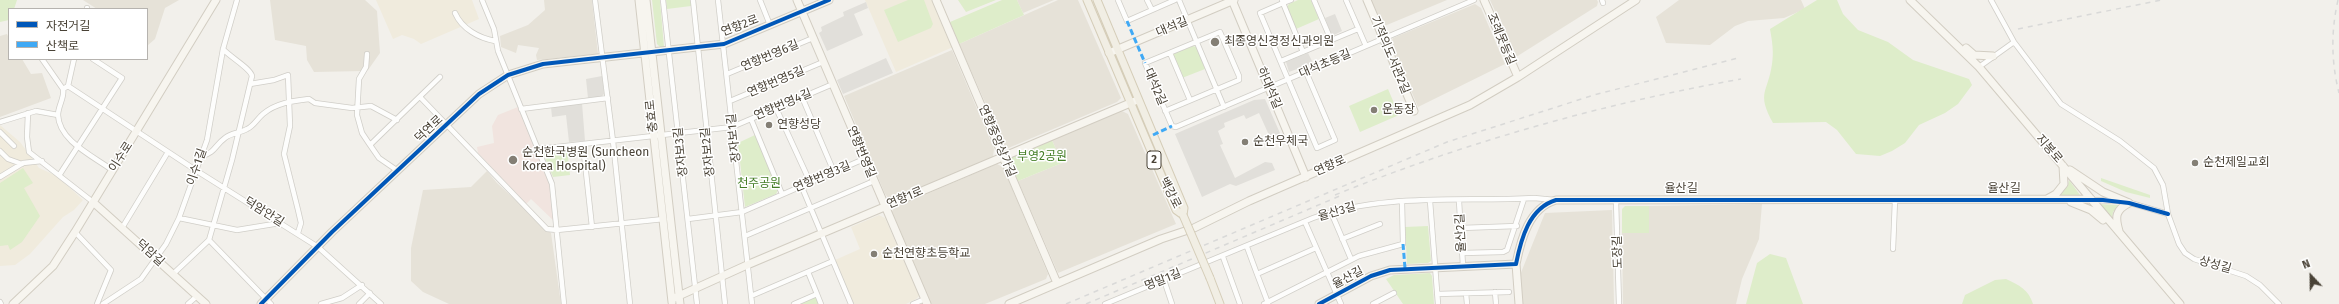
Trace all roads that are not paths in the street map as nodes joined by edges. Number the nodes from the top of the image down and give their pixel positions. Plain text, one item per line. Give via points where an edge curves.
1 (216, 0) edge
2 (236, 0) edge
3 (482, 0) edge
4 (595, 0) edge
5 (639, 0) edge
6 (646, 0) edge
7 (663, 0) edge
8 (693, 0) edge
9 (718, 0) edge
10 (760, 0) edge
11 (797, 0) edge
12 (829, 0) edge
13 (936, 0) edge
14 (1087, 0) edge
15 (1097, 0) edge
16 (1118, 0) edge
17 (1147, 0) edge
18 (1175, 0) edge
19 (1179, 0) edge
20 (1233, 0) edge
21 (1291, 0) edge
22 (1314, 0) edge
23 (1346, 0) edge
24 (1366, 0) edge
25 (1474, 0) edge
26 (1484, 0) edge
27 (1636, 0) edge
28 (1910, 0) edge
29 (1991, 0) edge
30 (1283, 2) edge
31 (1152, 10) junction
32 (802, 12) junction
33 (455, 13) dead end
34 (1188, 20) junction
35 (770, 25) junction
36 (1358, 28) junction
37 (1948, 35) junction
38 (813, 38) junction
39 (1383, 39) junction
40 (1331, 40) junction
41 (495, 41) junction
42 (1197, 42) junction
43 (2014, 42) junction
44 (724, 44) junction
45 (1366, 46) junction
46 (698, 48) junction
47 (223, 49) junction
48 (1119, 50) junction
49 (669, 51) junction
50 (649, 52) junction
51 (1303, 52) junction
52 (1109, 53) junction
53 (1170, 53) junction
54 (367, 54) dead end
55 (1994, 56) junction
56 (603, 57) junction
57 (43, 60) edge
58 (74, 60) edge
59 (95, 60) edge
60 (1281, 61) junction
61 (823, 62) junction
62 (1978, 67) junction
63 (1306, 72) junction
64 (727, 74) junction
65 (508, 75) junction
66 (440, 77) dead end
67 (1518, 77) junction
68 (1289, 79) junction
69 (250, 84) junction
70 (833, 84) junction
71 (68, 86) junction
72 (1269, 88) junction
73 (63, 89) junction
74 (1216, 89) junction
75 (420, 97) junction
76 (802, 97) junction
77 (608, 98) junction
78 (1139, 99) junction
79 (1190, 100) junction
80 (730, 101) junction
81 (290, 102) junction
82 (1130, 103) junction
83 (358, 107) junction
84 (1224, 107) junction
85 (521, 108) junction
86 (776, 108) junction
87 (103, 109) junction
88 (1165, 111) junction
89 (1414, 111) dead end
90 (28, 113) junction
91 (58, 115) junction
92 (751, 119) junction
93 (398, 120) junction
94 (0, 122) edge
95 (447, 125) junction
96 (732, 127) junction
97 (706, 130) junction
98 (0, 132) edge
99 (137, 132) junction
100 (238, 132) junction
101 (678, 133) junction
102 (658, 135) junction
103 (613, 141) junction
104 (583, 144) junction
105 (370, 145) junction
106 (14, 146) dead end
107 (79, 146) junction
108 (539, 150) junction
109 (0, 151) edge
110 (168, 152) junction
111 (202, 156) junction
112 (1004, 157) junction
113 (864, 159) junction
114 (42, 161) junction
115 (22, 164) junction
116 (2063, 166) junction
117 (112, 170) junction
118 (197, 171) junction
119 (398, 171) junction
120 (834, 172) junction
121 (60, 174) junction
122 (0, 177) edge
123 (1306, 177) junction
124 (874, 181) junction
125 (810, 182) junction
126 (801, 185) junction
127 (224, 188) junction
128 (782, 194) junction
129 (1524, 199) junction
130 (2047, 199) junction
131 (1556, 200) junction
132 (1616, 200) junction
133 (1895, 200) junction
134 (2091, 200) junction
135 (1430, 201) junction
136 (1459, 201) junction
137 (93, 202) junction
138 (1402, 202) junction
139 (2129, 202) junction
140 (884, 207) junction
141 (810, 208) junction
142 (742, 212) junction
143 (1331, 212) junction
144 (2168, 214) junction
145 (715, 215) junction
146 (1183, 215) junction
147 (179, 218) junction
148 (667, 219) junction
149 (688, 219) junction
150 (280, 222) junction
151 (1305, 222) junction
152 (621, 224) junction
153 (1380, 224) dead end
154 (214, 226) junction
155 (1517, 226) junction
156 (592, 227) junction
157 (122, 228) junction
158 (1461, 228) junction
159 (557, 230) junction
160 (76, 232) junction
161 (298, 233) junction
162 (821, 234) junction
163 (2120, 234) junction
164 (745, 236) junction
165 (1342, 239) junction
166 (209, 240) junction
167 (318, 247) junction
168 (1247, 247) junction
169 (1316, 248) junction
170 (1893, 249) dead end
171 (1462, 253) junction
172 (1223, 256) junction
173 (157, 259) junction
174 (1351, 260) junction
175 (833, 261) junction
176 (1516, 264) junction
177 (747, 265) junction
178 (1463, 266) junction
179 (1434, 267) junction
180 (808, 272) junction
181 (1326, 273) junction
182 (173, 274) junction
183 (1257, 274) junction
184 (722, 277) junction
185 (1164, 280) junction
186 (1057, 283) junction
187 (362, 286) junction
188 (695, 288) junction
189 (1495, 292) junction
190 (1509, 292) dead end
191 (370, 293) junction
192 (1394, 293) dead end
193 (1466, 293) junction
194 (817, 294) junction
195 (1437, 294) junction
196 (1337, 295) junction
197 (197, 296) junction
198 (751, 296) junction
199 (674, 300) edge
200 (266, 302) edge
201 (926, 302) edge
202 (1266, 303) edge
203 (13, 304) edge
204 (97, 304) edge
205 (103, 304) edge
206 (188, 304) edge
207 (206, 304) edge
208 (321, 304) edge
209 (359, 304) edge
210 (381, 304) edge
211 (564, 304) edge
212 (630, 304) edge
213 (680, 304) edge
214 (697, 304) edge
215 (725, 304) edge
216 (752, 304) edge
217 (794, 304) edge
218 (821, 304) edge
219 (851, 304) edge
220 (913, 304) edge
221 (1009, 304) edge
222 (1105, 304) edge
223 (1172, 304) edge
224 (1220, 304) edge
225 (1240, 304) edge
226 (1319, 304) edge
227 (1341, 304) edge
228 (1373, 304) edge
229 (1438, 304) edge
230 (1467, 304) edge
231 (1496, 304) edge
232 (1518, 304) edge
233 (1619, 304) edge
234 (2180, 304) edge
235 (2279, 304) edge

1 - 99 street, 이수로
2 - 47 street, 이수1길
3 - 41 street via 494,29
4 - 56 street
5 - 50 street, 충효로
6 - 50 street, 충효로
7 - 49 street, 장자보3길
8 - 46 street, 장자보2길
9 - 44 street, 장자보1길
10 - 35 street
11 - 32 street, 연향번영길
12 - 32 street, 연향2로
13 - 112 street, 연향중앙상가길
14 - 52 main road, 백강로 / 2
15 - 48 main road, 백강로 / 2
16 - 31 street via 1127,21
17 - 31 street
18 - 31 street
19 - 34 street
20 - 34 street, 대석길
20 - 72 street, 하대석길
21 - 30 street
22 - 40 street
23 - 36 street
24 - 39 street, 기적의도서관2길
25 - 39 street, 대석초등길
26 - 67 street, 조례못등길
27 - 67 street, 연향로
28 - 37 street, 지봉로
29 - 43 street, 상성길
30 - 51 street
30 - 60 street via 1260,13
32 - 35 street, 연향2로
32 - 38 street, 연향번영길
33 - 41 street via 468,29 480,37
34 - 42 street
34 - 48 street, 대석길
35 - 44 street, 연향2로
36 - 40 street
36 - 45 street
37 - 55 street via 1974,55
37 - 62 street, 지봉로
38 - 61 street, 연향번영길
38 - 64 street, 연향번영6길
39 - 45 street, 대석초등길
39 - 89 street, 기적의도서관2길
40 - 51 street
41 - 65 street
42 - 53 street, 대석2길
42 - 74 street
42 - 74 street, 대석2길 via 1220,32 1239,76 1239,80
43 - 55 street
43 - 144 street, 상성길 via 2061,104 2120,141 2154,168 2163,185
44 - 46 street, 연향2로
44 - 64 street, 장자보1길
45 - 63 street, 대석초등길
46 - 49 street, 연향2로
46 - 97 street, 장자보2길
47 - 69 street via 251,72
47 - 111 street, 이수1길
48 - 52 street, 대석길
48 - 78 main road, 백강로 / 2
49 - 50 street, 연향2로
49 - 101 street, 장자보3길
50 - 56 street, 덕연로
50 - 102 street, 충효로
51 - 60 street
52 - 82 main road, 백강로 / 2
53 - 79 street
53 - 88 street, 대석2길 via 1145,63
54 - 83 street via 366,67 358,79
55 - 62 street
56 - 65 street, 덕연로 via 544,64
56 - 77 street
57 - 73 street
58 - 71 street
59 - 87 street via 122,78
60 - 68 street
61 - 70 street, 연향번영길
61 - 80 street, 연향번영5길
62 - 116 street, 지봉로
63 - 68 street, 대석초등길
63 - 68 street via 1335,140 1317,148
64 - 80 street, 장자보1길
65 - 85 street
65 - 95 street, 덕연로 via 479,94
66 - 75 street
67 - 123 street, 연향로 via 1470,105
68 - 72 street, 대석초등길
69 - 81 street via 288,75
69 - 100 street
70 - 76 street, 연향번영4길
70 - 113 street, 연향번영길
71 - 73 street
71 - 87 street, 덕암안길
72 - 84 street, 대석초등길
72 - 123 street, 하대석길
73 - 91 street
74 - 79 street, 대석2길
74 - 84 street
75 - 93 street
75 - 95 street
76 - 86 street, 연향번영4길
76 - 120 street
77 - 85 street
77 - 103 street
78 - 82 street, 연향1로
78 - 146 main road, 백강로 / 2 via 1184,208
79 - 88 street, 대석2길
80 - 96 street, 장자보1길
81 - 83 street via 308,99 315,103
81 - 100 street via 268,110 249,129
81 - 161 street via 290,126 284,154 301,223
82 - 112 street, 연향1로
82 - 146 main road, 백강로 / 2 via 1176,210
83 - 93 street via 371,106
83 - 105 street via 359,126
84 - 88 street, 대석초등길 via 1176,127 1172,126
85 - 108 street
86 - 92 street, 연향번영4길
86 - 125 street
87 - 99 street, 덕암안길
87 - 107 street
90 - 91 street via 40,110
90 - 94 street
90 - 114 street via 27,147 29,152
91 - 107 street via 61,131
92 - 96 street, 연향번영4길
92 - 128 street
93 - 105 street
95 - 119 street, 덕연로
95 - 159 street via 539,222 547,229
96 - 97 street, 연향번영4길
96 - 142 street, 장자보1길
97 - 101 street, 연향번영4길
97 - 145 street, 장자보2길
98 - 106 street
99 - 110 street, 덕암안길
99 - 117 street, 이수로
100 - 111 street via 226,137 211,154
100 - 127 street
101 - 102 street, 연향번영4길
101 - 149 street, 장자보3길
102 - 103 street, 연향번영4길
102 - 148 street, 충효로
103 - 104 street, 연향번영4길
103 - 152 street
104 - 108 street, 연향번영4길
104 - 156 street
105 - 119 street via 379,158
107 - 117 street
107 - 121 street
108 - 159 street via 554,193
109 - 115 street via 8,159
110 - 118 street, 덕암안길
110 - 157 street
111 - 118 street, 이수1길
112 - 140 street, 연향1로
112 - 186 street, 연향중앙상가길
113 - 120 street, 연향번영3길
113 - 124 street, 연향번영길
114 - 115 street
114 - 121 street
115 - 122 street
116 - 130 street via 2064,184 2056,194
116 - 134 street, 지봉로
116 - 139 street via 2103,192
117 - 137 street, 이수로
118 - 127 street, 덕암안길
118 - 147 street, 이수1길
119 - 167 street, 덕연로
120 - 125 street, 연향번영3길
121 - 137 street
123 - 186 street, 연향로 via 1194,228
124 - 140 street, 연향번영길
124 - 141 street
125 - 126 street, 연향번영3길
126 - 128 street, 연향번영3길
126 - 141 street
127 - 150 street, 덕암안길
127 - 154 street
128 - 142 street, 연향번영3길
129 - 131 street, 율산3길
129 - 136 street, 율산3길
129 - 155 street
130 - 133 street, 율산길
130 - 134 street, 율산길
130 - 163 street via 2072,202 2086,207
131 - 132 street, 율산길
131 - 176 street, 율산길 via 1545,204 1534,213
132 - 133 street, 율산길
132 - 233 street, 도장길
133 - 170 street
134 - 139 street
134 - 163 street, 지봉로
135 - 136 street, 율산3길
135 - 138 street, 율산3길
135 - 179 street
136 - 158 street, 율산2길
137 - 157 street, 덕암길
137 - 160 street, 이수로
138 - 143 street, 율산3길 via 1367,204
138 - 174 street via 1403,244 1370,252
139 - 144 street
139 - 163 street via 2119,209 2116,217
140 - 162 street, 연향1로
140 - 201 street, 연향번영길
141 - 162 street
141 - 164 street
142 - 145 street, 연향번영3길
142 - 164 street, 장자보1길
143 - 151 street, 율산3길
143 - 165 street
144 - 235 street, 상성길 via 2179,244 2188,256 2246,276
145 - 149 street, 연향번영3길
145 - 184 street, 장자보2길
146 - 224 main road, 2, bridge
147 - 154 street
147 - 173 street, 이수1길
148 - 152 street
148 - 199 street, 충효로
149 - 188 street, 장자보3길
150 - 154 street via 238,230
150 - 161 street, 덕암안길
151 - 168 street, 율산3길
151 - 169 street
152 - 156 street
152 - 212 street
153 - 165 street
154 - 166 street
155 - 158 street
155 - 171 street via 1509,246 1503,252
156 - 159 street
157 - 173 street, 덕암길
158 - 171 street, 율산2길
159 - 211 street
160 - 203 street, 이수로 via 53,266
160 - 204 street via 111,270
161 - 167 street, 덕암안길
162 - 175 street
162 - 177 street, 연향1로
163 - 234 street, 지봉로
164 - 177 street, 장자보1길
165 - 174 street
166 - 182 street
166 - 200 street
167 - 187 street, 덕암안길
167 - 200 street, 덕연로
168 - 172 street, 율산3길
168 - 183 street
169 - 181 street
169 - 183 street
171 - 178 street, 율산2길
172 - 185 street, 명말1길
172 - 225 street
173 - 182 street, 덕암길
173 - 205 street, 이수1길 via 141,279
174 - 181 street
175 - 180 street
175 - 219 street
176 - 178 street, 율산길
176 - 232 street
177 - 184 street, 연향1로
177 - 198 street, 장자보1길
178 - 179 street, 율산길
179 - 195 street
179 - 196 street, 율산길 via 1382,272
180 - 194 street
180 - 198 street
181 - 196 street
181 - 202 street
182 - 197 street, 덕암길
183 - 202 street
184 - 188 street, 연향1로
184 - 215 street, 장자보2길
185 - 222 street, 명말1길
185 - 223 street
186 - 221 street, 연향로
187 - 191 street, 덕암안길
187 - 208 street via 342,298
188 - 199 street, 연향1로
188 - 214 street, 장자보3길
189 - 190 street
189 - 193 street
189 - 231 street
191 - 209 street
191 - 210 street, 덕암안길
192 - 228 street
193 - 195 street
193 - 230 street
194 - 217 street
194 - 218 street
195 - 229 street
196 - 226 street, 율산길
196 - 227 street
197 - 206 street
197 - 207 street, 덕암길
198 - 216 street, 장자보1길
199 - 213 street, 충효로
201 - 220 street

